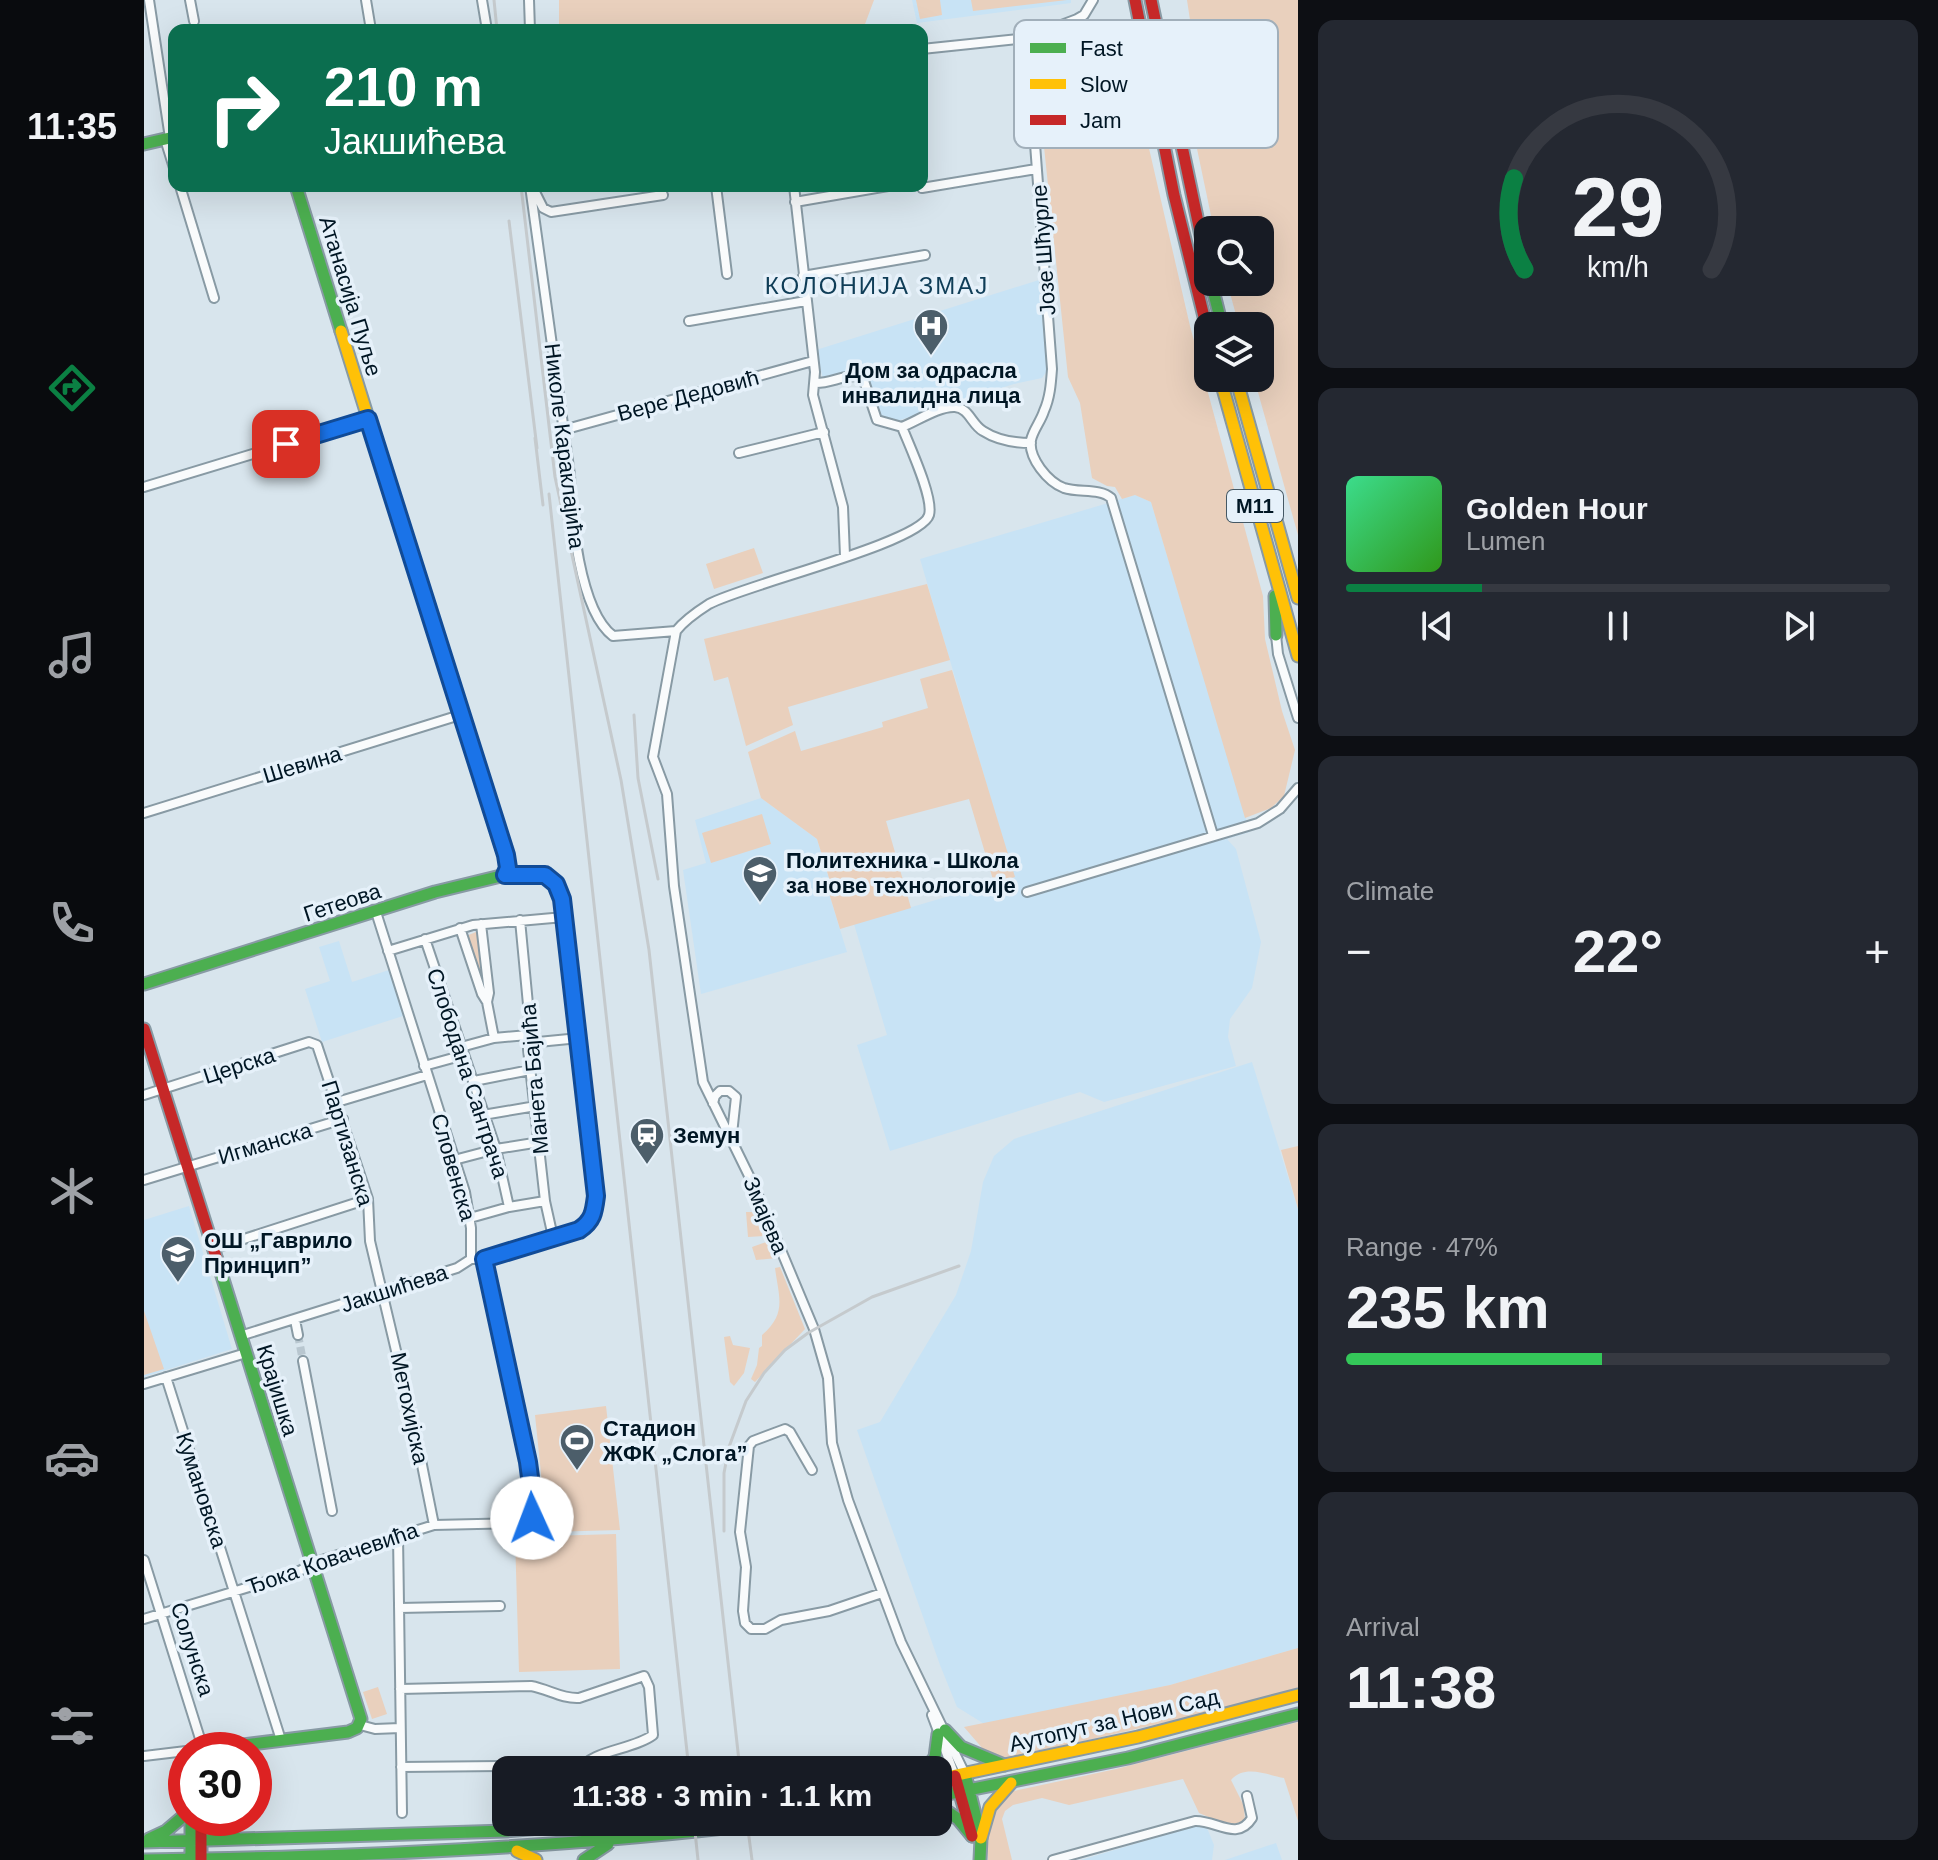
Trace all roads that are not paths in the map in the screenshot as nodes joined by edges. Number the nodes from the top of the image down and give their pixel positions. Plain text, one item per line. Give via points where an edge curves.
1 (149, 0) edge
2 (190, 0) edge
3 (366, 0) edge
4 (482, 0) edge
5 (529, 0) edge
6 (1093, 0) edge
7 (1135, 0) edge
8 (1151, 0) edge
9 (1074, 20) edge
10 (1139, 20) edge
11 (1155, 20) edge
12 (194, 21) dead end
13 (370, 24) edge
14 (486, 24) edge
15 (530, 24) edge
16 (1014, 39) edge
17 (928, 48) edge
18 (168, 125) edge
19 (168, 138) edge
20 (144, 144) edge
21 (1035, 148) edge
22 (1165, 148) edge
23 (1182, 148) edge
24 (1036, 169) junction
25 (928, 187) edge
26 (182, 192) edge
27 (298, 192) edge
28 (532, 192) edge
29 (534, 192) edge
30 (717, 192) edge
31 (794, 192) edge
32 (853, 192) edge
33 (663, 195) dead end
34 (795, 202) junction
35 (1197, 216) edge
36 (925, 255) dead end
37 (727, 274) dead end
38 (803, 276) junction
39 (214, 298) dead end
40 (806, 301) junction
41 (1203, 312) edge
42 (689, 321) dead end
43 (813, 361) junction
44 (815, 383) junction
45 (1224, 392) edge
46 (1240, 392) edge
47 (368, 419) junction
48 (902, 427) junction
49 (563, 430) junction
50 (824, 432) junction
51 (1031, 443) junction
52 (739, 453) dead end
53 (144, 487) edge
54 (845, 556) junction
55 (1274, 572) junction
56 (1298, 598) edge
57 (676, 631) junction
58 (1276, 635) joint
59 (1298, 656) edge
60 (460, 715) junction
61 (1298, 718) edge
62 (1298, 788) edge
63 (144, 813) edge
64 (1213, 835) junction
65 (505, 875) junction
66 (1027, 892) dead end
67 (376, 912) junction
68 (564, 917) junction
69 (520, 920) junction
70 (481, 924) junction
71 (460, 928) junction
72 (425, 939) junction
73 (388, 951) junction
74 (144, 984) edge
75 (487, 1002) junction
76 (144, 1029) edge
77 (494, 1038) junction
78 (579, 1038) junction
79 (528, 1039) junction
80 (315, 1043) joint
81 (462, 1051) junction
82 (530, 1070) junction
83 (426, 1071) junction
84 (474, 1081) junction
85 (703, 1082) junction
86 (162, 1089) junction
87 (717, 1093) junction
88 (144, 1095) edge
89 (337, 1102) junction
90 (713, 1103) junction
91 (536, 1106) junction
92 (483, 1115) junction
93 (719, 1115) junction
94 (733, 1116) junction
95 (343, 1119) junction
96 (732, 1138) junction
97 (540, 1142) junction
98 (496, 1149) junction
99 (454, 1160) junction
100 (187, 1168) junction
101 (144, 1180) edge
102 (368, 1199) junction
103 (545, 1201) junction
104 (509, 1207) junction
105 (470, 1218) junction
106 (553, 1237) junction
107 (213, 1249) junction
108 (471, 1259) junction
109 (484, 1259) junction
110 (384, 1292) junction
111 (295, 1320) junction
112 (298, 1335) tunnel mouth
113 (240, 1336) junction
114 (246, 1353) junction
115 (303, 1361) tunnel mouth
116 (166, 1377) junction
117 (144, 1384) edge
118 (812, 1470) dead end
119 (332, 1511) dead end
120 (434, 1525) junction
121 (398, 1535) junction
122 (144, 1560) edge
123 (311, 1565) junction
124 (234, 1592) junction
125 (882, 1593) junction
126 (500, 1606) dead end
127 (399, 1608) junction
128 (160, 1613) junction
129 (144, 1619) edge
130 (400, 1689) junction
131 (1298, 1695) edge
132 (1298, 1714) edge
133 (360, 1725) junction
134 (400, 1728) junction
135 (195, 1732) edge
136 (941, 1732) junction
137 (281, 1740) junction
138 (272, 1741) edge
139 (168, 1753) edge
140 (144, 1756) edge
141 (599, 1756) edge
142 (935, 1756) edge
143 (492, 1766) edge
144 (1007, 1766) junction
145 (401, 1767) junction
146 (960, 1775) junction
147 (952, 1776) edge
148 (1011, 1783) junction
149 (965, 1791) junction
150 (952, 1793) edge
151 (1247, 1796) dead end
152 (402, 1813) dead end
153 (952, 1815) edge
154 (168, 1829) edge
155 (492, 1831) edge
156 (195, 1836) edge
157 (197, 1836) edge
158 (234, 1836) edge
159 (551, 1836) edge
160 (568, 1836) edge
161 (657, 1836) edge
162 (976, 1837) junction
163 (240, 1839) junction
164 (196, 1841) junction
165 (615, 1841) junction
166 (144, 1842) edge
167 (567, 1845) junction
168 (551, 1846) junction
169 (510, 1849) junction
170 (412, 1857) edge
171 (238, 1859) edge
172 (145, 1860) edge
173 (191, 1860) edge
174 (201, 1860) edge
175 (536, 1860) edge
176 (584, 1860) edge
177 (979, 1860) edge
178 (1053, 1860) edge

1 - 18 street
2 - 12 street
3 - 13 street
4 - 14 street
5 - 15 street
6 - 9 street
7 - 10 main road
8 - 11 main road
16 - 17 street
19 - 20 main road
21 - 24 street, Јозе Шћурле
22 - 41 main road
23 - 35 main road
24 - 25 street
24 - 51 street, Јозе Шћурле via 1052,369 1047,404
26 - 39 street
27 - 47 main road, Атанасија Пуље
28 - 49 street, Николе Караклајића
29 - 33 street via 551,212
30 - 37 street
31 - 34 street
32 - 34 street
34 - 38 street
36 - 38 street
38 - 40 street
40 - 42 street
40 - 43 street
43 - 44 street
43 - 49 street, Вере Дедовић
44 - 48 street via 860,376 877,420
44 - 50 street via 813,395
45 - 55 main road, M11
46 - 56 main road, M11
47 - 53 street
47 - 60 main road, Атанасија Пуље
48 - 51 street via 954,407 987,433
48 - 54 street via 925,485 929,516 897,538
49 - 57 street, Николе Караклајића via 575,533 586,589 598,618 613,636
50 - 52 street
50 - 54 street via 843,507
51 - 64 street via 1037,461 1055,483 1111,498
54 - 57 street via 713,602
55 - 58 main road
55 - 59 main road, M11
57 - 85 street, Змајева via 653,757 667,794
58 - 61 street
60 - 63 street, Шевина
60 - 65 main road, Атанасија Пуље via 506,855
62 - 64 street via 1273,815
64 - 66 street
65 - 67 main road, Гетеова
65 - 68 street, Гетеова via 542,874 552,880 561,893
67 - 73 street, Словенска
67 - 74 main road, Гетеова
68 - 69 street
68 - 78 street
69 - 70 street
69 - 79 street, Манета Бајића
70 - 71 street
70 - 75 street
71 - 72 street
71 - 75 street
72 - 73 street
72 - 81 street, Слободана Сантрача
73 - 83 street, Словенска
75 - 77 street
76 - 86 main road, Крајишка
77 - 79 street
77 - 81 street
78 - 79 street
78 - 106 street, Јакшићева via 596,1196 590,1222
79 - 82 street, Манета Бајића
80 - 86 street, Церска
80 - 89 street, Партизанска
81 - 83 street
81 - 84 street, Слободана Сантрача
82 - 84 street
82 - 91 street, Манета Бајића
83 - 89 street
83 - 99 street, Словенска
84 - 92 street, Слободана Сантрача
85 - 87 street
85 - 90 street, Змајева
86 - 88 street, Церска
86 - 100 main road, Крајишка
87 - 90 street
87 - 94 street via 734,1094
89 - 95 street, Партизанска
90 - 93 street, Змајева
91 - 92 street
91 - 97 street, Манета Бајића
92 - 98 street, Слободана Сантрача
93 - 94 street
93 - 96 street, Змајева
94 - 96 street
95 - 100 street, Игманска
95 - 102 street, Партизанска
96 - 125 street, Змајева via 821,1350 834,1453
97 - 98 street
97 - 103 street, Манета Бајића
98 - 99 street
98 - 104 street, Слободана Сантрача
99 - 105 street, Словенска
100 - 101 street, Игманска
100 - 107 main road, Крајишка
102 - 107 street
102 - 110 street, Партизанска via 370,1241
103 - 104 street
103 - 106 street, Манета Бајића
104 - 105 street
105 - 108 street, Словенска
106 - 109 street, Јакшићева
107 - 113 main road, Крајишка
108 - 109 street, Јакшићева
108 - 110 street, Јакшићева
109 - 120 street, Ђока Ковачевића via 528,1462 533,1513 525,1523
110 - 111 street, Јакшићева
110 - 120 street, Метохијска
111 - 112 street
111 - 113 street, Јакшићева
113 - 114 main road, Крајишка
114 - 116 street
114 - 123 main road, Крајишка
115 - 119 street
116 - 117 street
116 - 124 street, Кумановска
118 - 125 street via 785,1429 749,1446 740,1519 745,1623 751,1629 765,1629
120 - 121 street, Ђока Ковачевића
121 - 123 street, Ђока Ковачевића
121 - 127 street
122 - 128 street, Солунска
123 - 124 street, Ђока Ковачевића
123 - 133 main road, Крајишка
124 - 128 street, Ђока Ковачевића
124 - 137 street, Кумановска
125 - 136 street, Змајева
126 - 127 street
127 - 130 street
128 - 129 street, Ђока Ковачевића
128 - 135 street, Солунска
130 - 134 street
130 - 141 street via 531,1686 579,1698 644,1676 653,1735
131 - 144 main road, Аутопут за Нови Сад
132 - 148 main road, Аутопут за Нови Сад
133 - 134 street
133 - 137 main road via 348,1732
134 - 145 street
136 - 142 main road
136 - 144 main road via 961,1747
136 - 146 street, Змајева
137 - 138 main road
139 - 140 street
143 - 145 street
144 - 146 main road, Аутопут за Нови Сад
145 - 152 street
146 - 147 main road, Аутопут за Нови Сад
146 - 149 main road
148 - 149 main road, Аутопут за Нови Сад
148 - 162 main road via 989,1806
149 - 150 main road, Аутопут за Нови Сад
149 - 162 main road
151 - 178 street via 1252,1818 1238,1830 1195,1821
153 - 162 main road
154 - 166 main road
155 - 163 main road
156 - 164 main road
157 - 164 main road
158 - 163 main road
159 - 168 street
160 - 167 street
161 - 165 main road
162 - 177 main road
163 - 164 main road
164 - 166 main road
164 - 173 main road
164 - 174 main road
165 - 167 main road
165 - 176 main road
167 - 168 main road
168 - 169 main road
169 - 170 main road
169 - 175 main road
170 - 171 main road
171 - 174 main road
172 - 173 main road
173 - 174 main road

